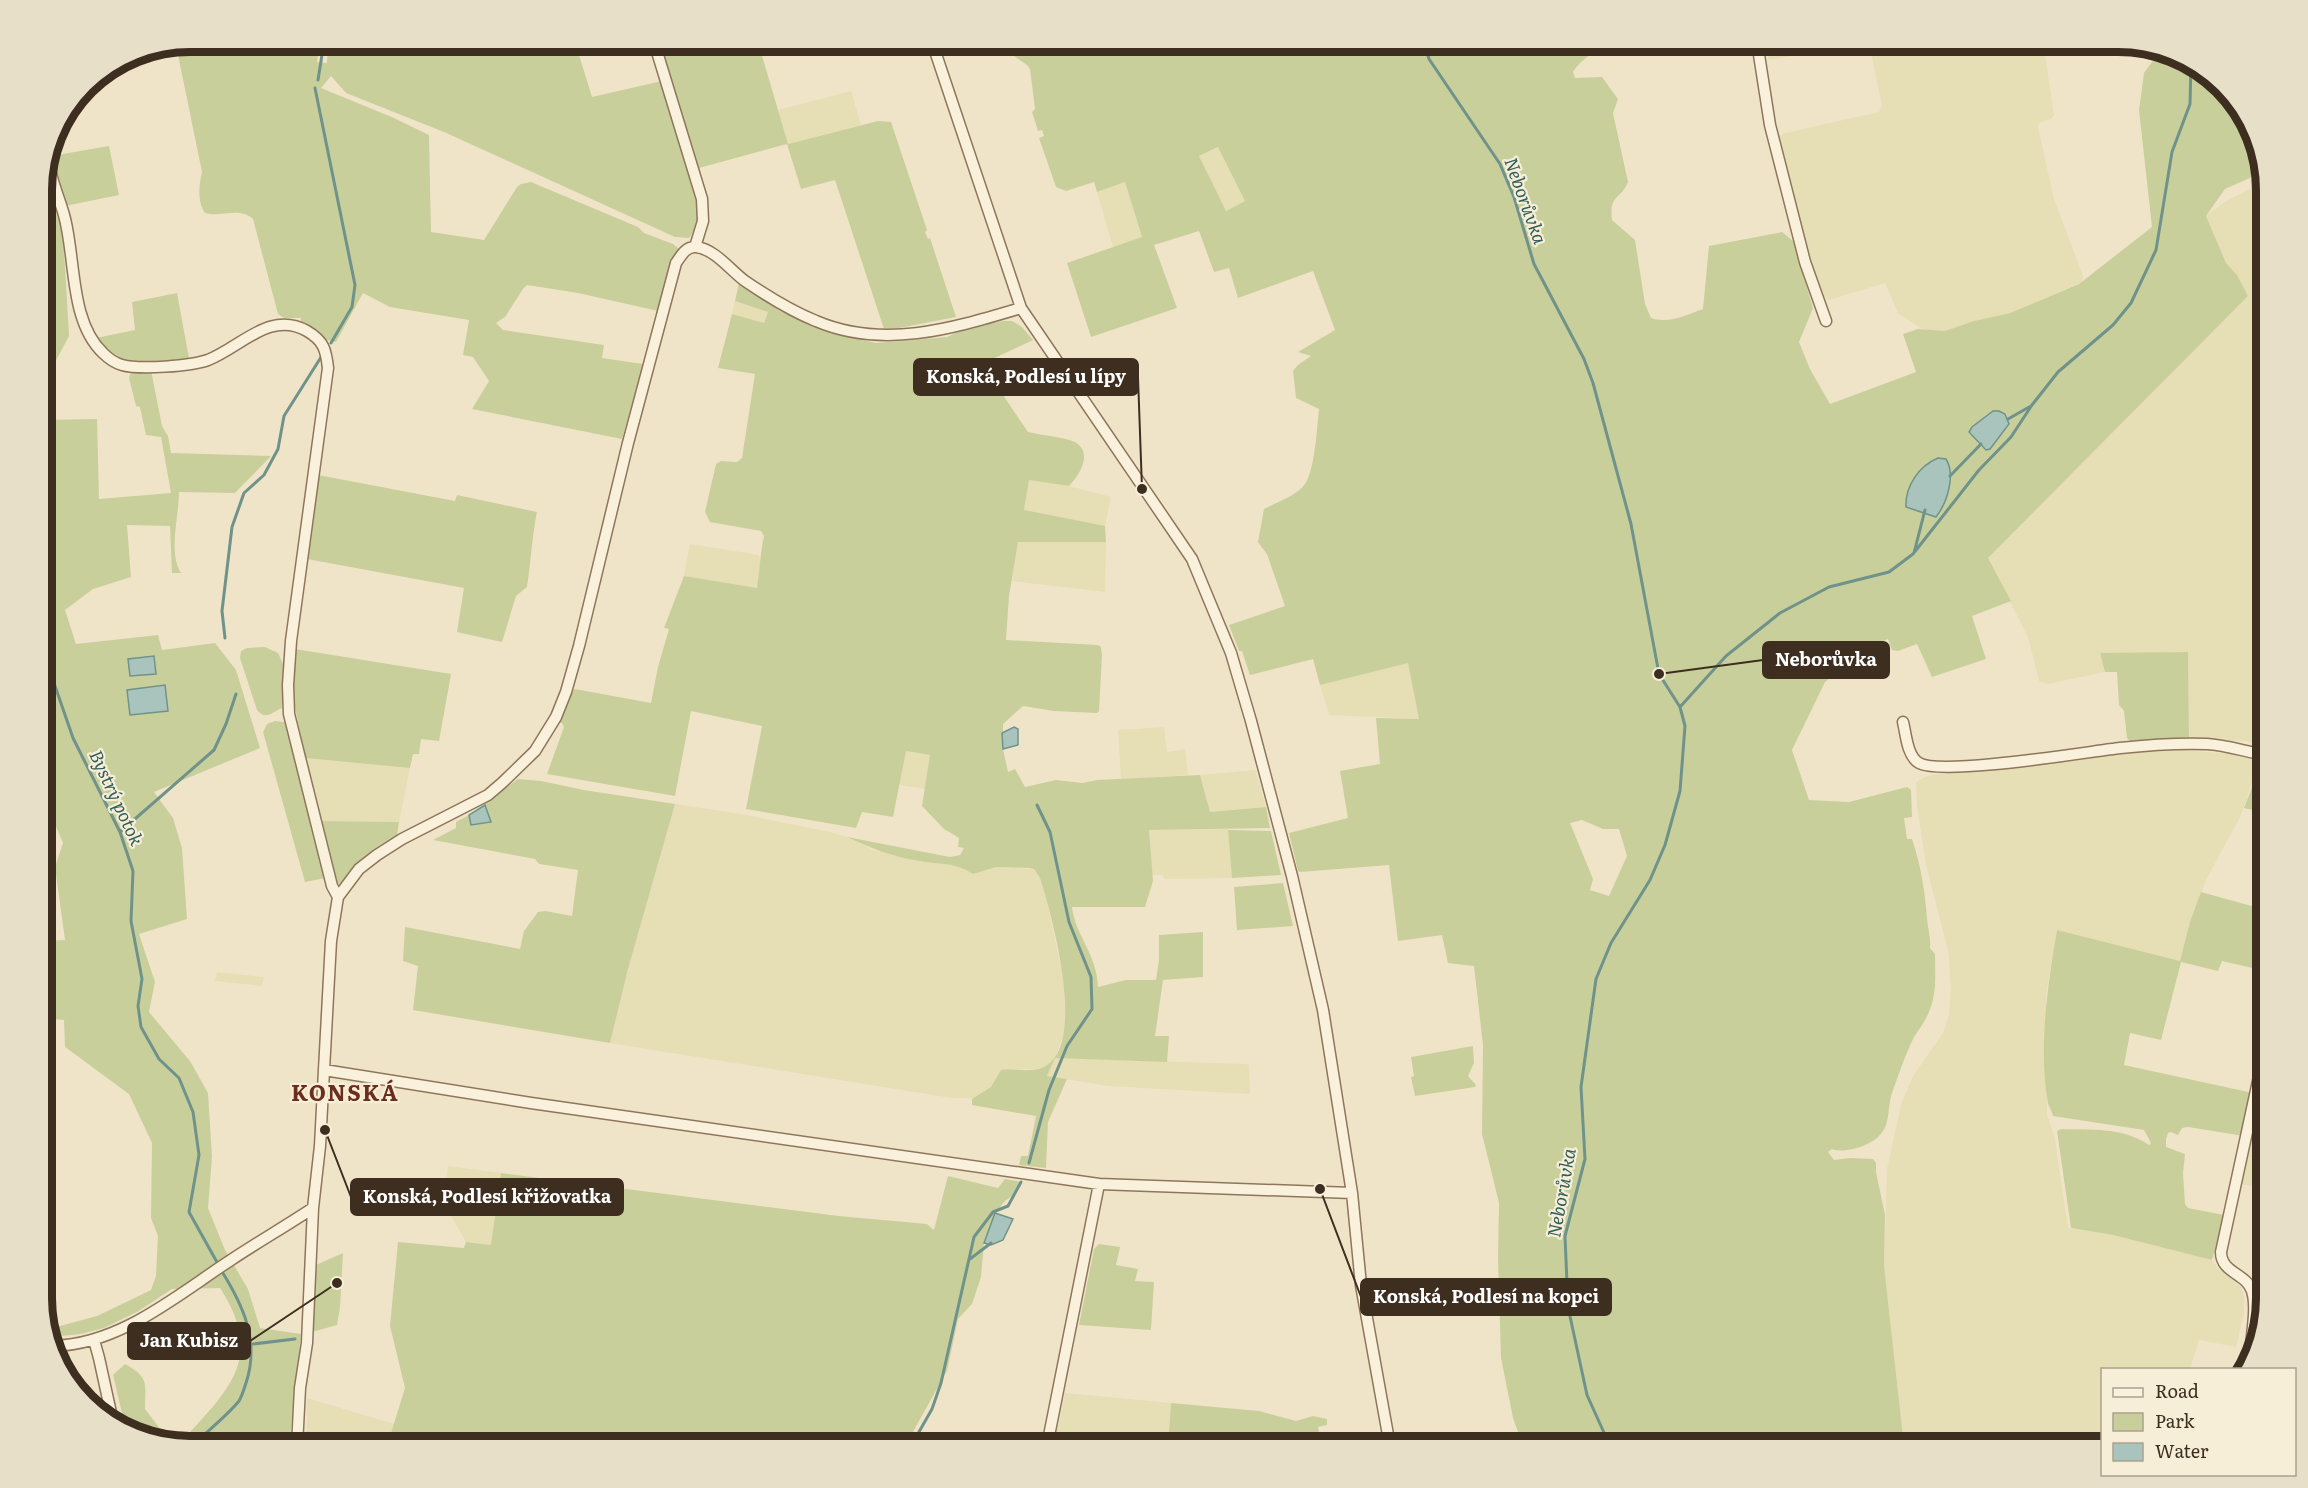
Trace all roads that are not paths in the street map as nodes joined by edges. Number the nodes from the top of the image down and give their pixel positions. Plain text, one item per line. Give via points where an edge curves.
1 (1759, 52) edge
2 (657, 53) edge
3 (936, 53) edge
4 (53, 187) edge
5 (695, 247) junction
6 (1021, 308) junction
7 (1826, 321) dead end
8 (1903, 722) dead end
9 (2256, 753) edge
10 (338, 897) junction
11 (324, 1070) junction
12 (2256, 1090) edge
13 (1099, 1184) junction
14 (1352, 1193) junction
15 (313, 1208) junction
16 (2252, 1329) edge
17 (94, 1340) junction
18 (62, 1346) edge
19 (110, 1409) edge
20 (298, 1436) edge
21 (1049, 1436) edge
22 (1388, 1436) edge

1 - 7 street via 1770,125 1805,262
2 - 5 street via 702,199 703,221
3 - 6 street
4 - 10 street via 64,214 73,282 83,316 93,342 111,361 134,366 194,364 216,356 258,330 289,324 311,334 326,348 328,368 288,685 289,714
5 - 6 street via 708,251 742,279 789,308 817,322 860,334 904,335
5 - 10 street via 685,250 676,263 566,692 547,734 520,768 488,795 377,855 359,869
6 - 14 street via 1192,559 1231,652 1323,1010
8 - 9 street via 1915,760 1934,767 2122,748 2209,744
10 - 11 street via 330,941
11 - 13 street
11 - 15 street
12 - 16 street via 2221,1252 2224,1265 2253,1292
13 - 14 street
13 - 21 street
14 - 22 street via 1361,1285
15 - 17 street via 131,1324
15 - 20 street via 307,1343
17 - 18 street
17 - 19 street

